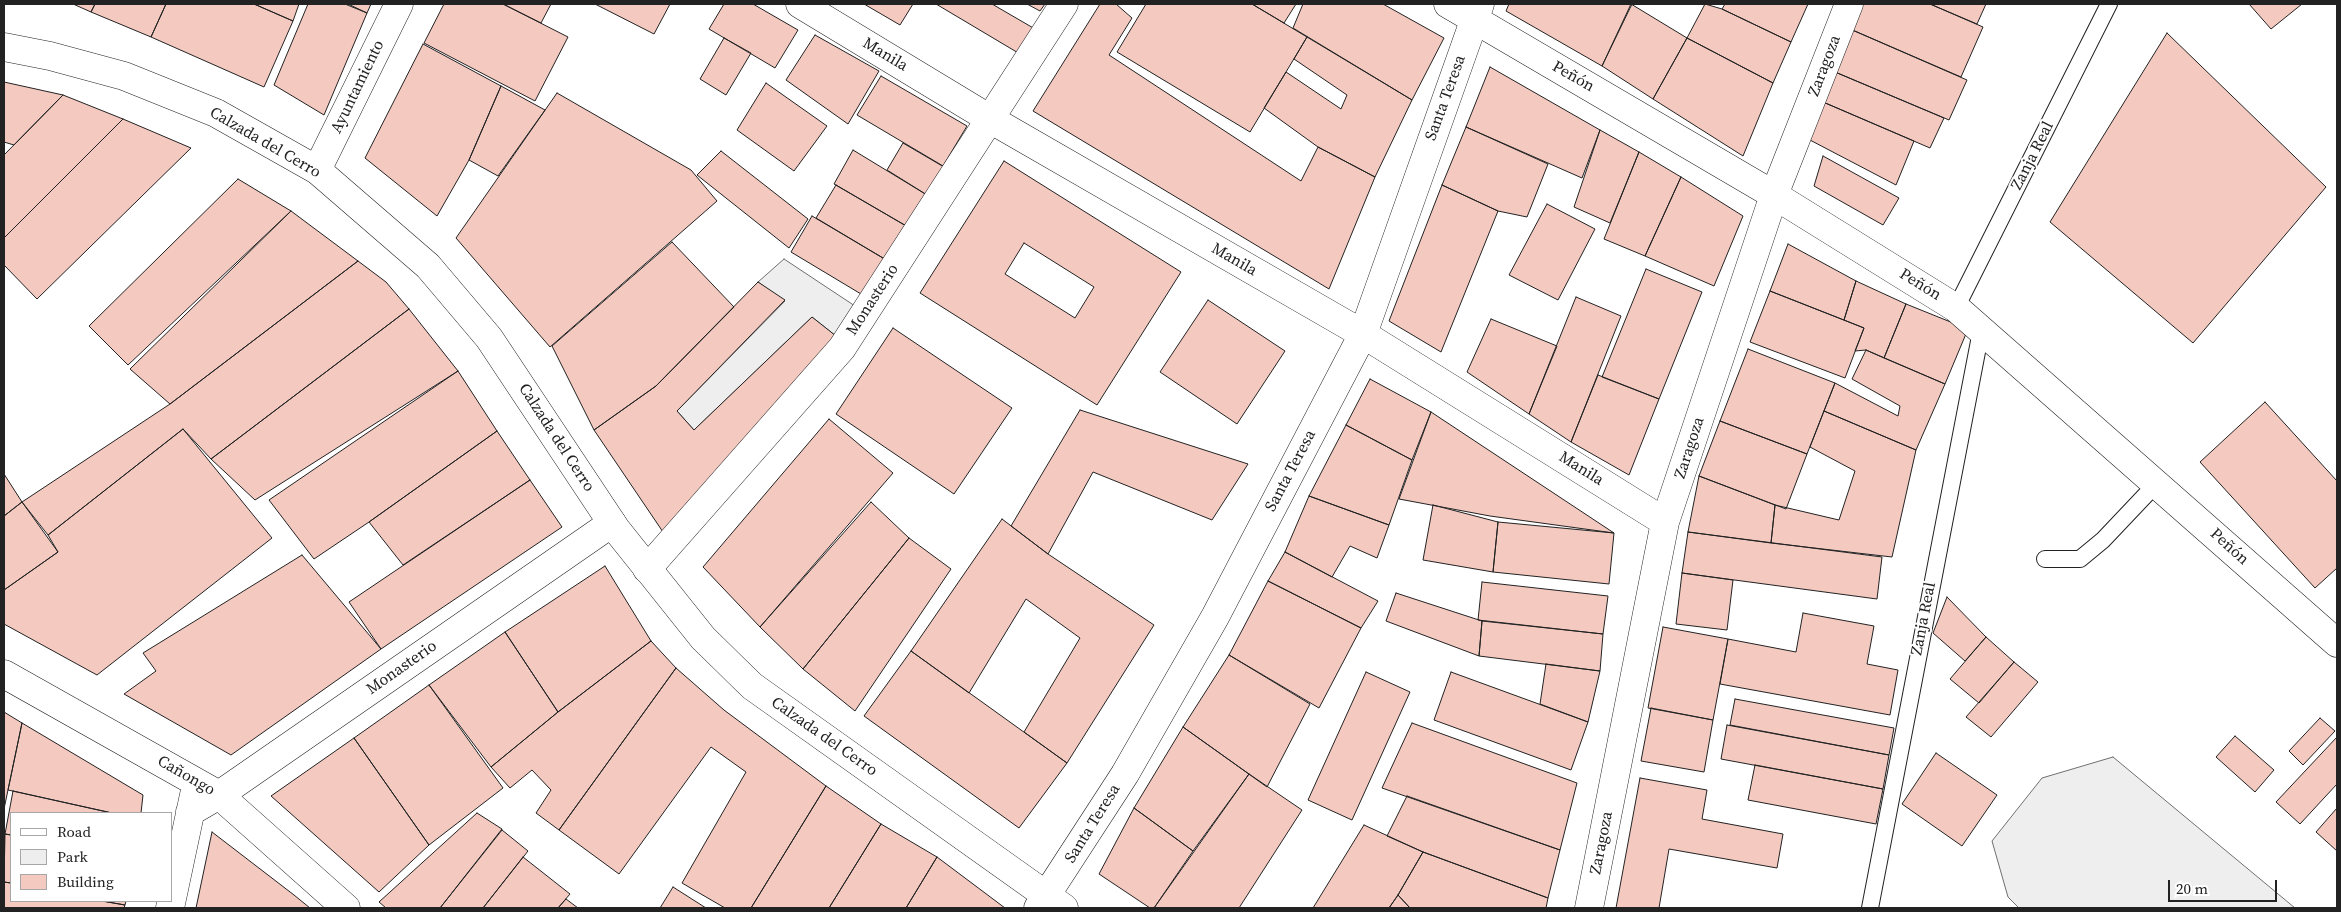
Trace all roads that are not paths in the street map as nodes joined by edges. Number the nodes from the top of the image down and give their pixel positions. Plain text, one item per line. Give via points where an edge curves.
1 (399, 4) edge
2 (800, 4) edge
3 (1064, 4) edge
4 (1448, 4) edge
5 (1849, 4) edge
6 (2109, 4) edge
7 (1477, 11) edge
8 (4, 47) edge
9 (990, 118) junction
10 (317, 170) junction
11 (1774, 195) junction
12 (1956, 308) junction
13 (1981, 331) junction
14 (1363, 334) junction
15 (2157, 483) junction
16 (1665, 522) junction
17 (612, 523) junction
18 (2045, 559) dead end
19 (647, 569) junction
20 (2334, 634) edge
21 (4, 674) edge
22 (208, 788) junction
23 (172, 898) edge
24 (1050, 904) edge
25 (346, 908) edge
26 (1589, 908) edge
27 (1870, 908) edge

1 - 10 street, Ayuntamiento
2 - 9 street, Manila
3 - 9 street, Monasterio
4 - 7 street, Peñón
5 - 11 street, Zaragoza
6 - 12 lane, Zanja Real
7 - 11 street, Peñón
7 - 14 street, Santa Teresa
8 - 10 street, Calzada del Cerro via 124,76 216,113
9 - 14 street, Manila
9 - 19 street, Monasterio via 842,348
10 - 17 street, Calzada del Cerro via 428,266 489,338
11 - 12 street, Peñón
11 - 16 street, Zaragoza
12 - 13 street, Peñón
13 - 15 street, Peñón
13 - 27 lane, Zanja Real
14 - 16 street, Manila
14 - 24 street, Santa Teresa via 1215,617
15 - 18 lane via 2080,560
15 - 20 street, Peñón
16 - 26 street, Zaragoza
17 - 19 street, Calzada del Cerro
17 - 22 street, Monasterio
19 - 24 street, Calzada del Cerro via 703,638 752,686
21 - 22 street, Cañongo
22 - 23 street via 190,812
22 - 25 street, Cañongo

